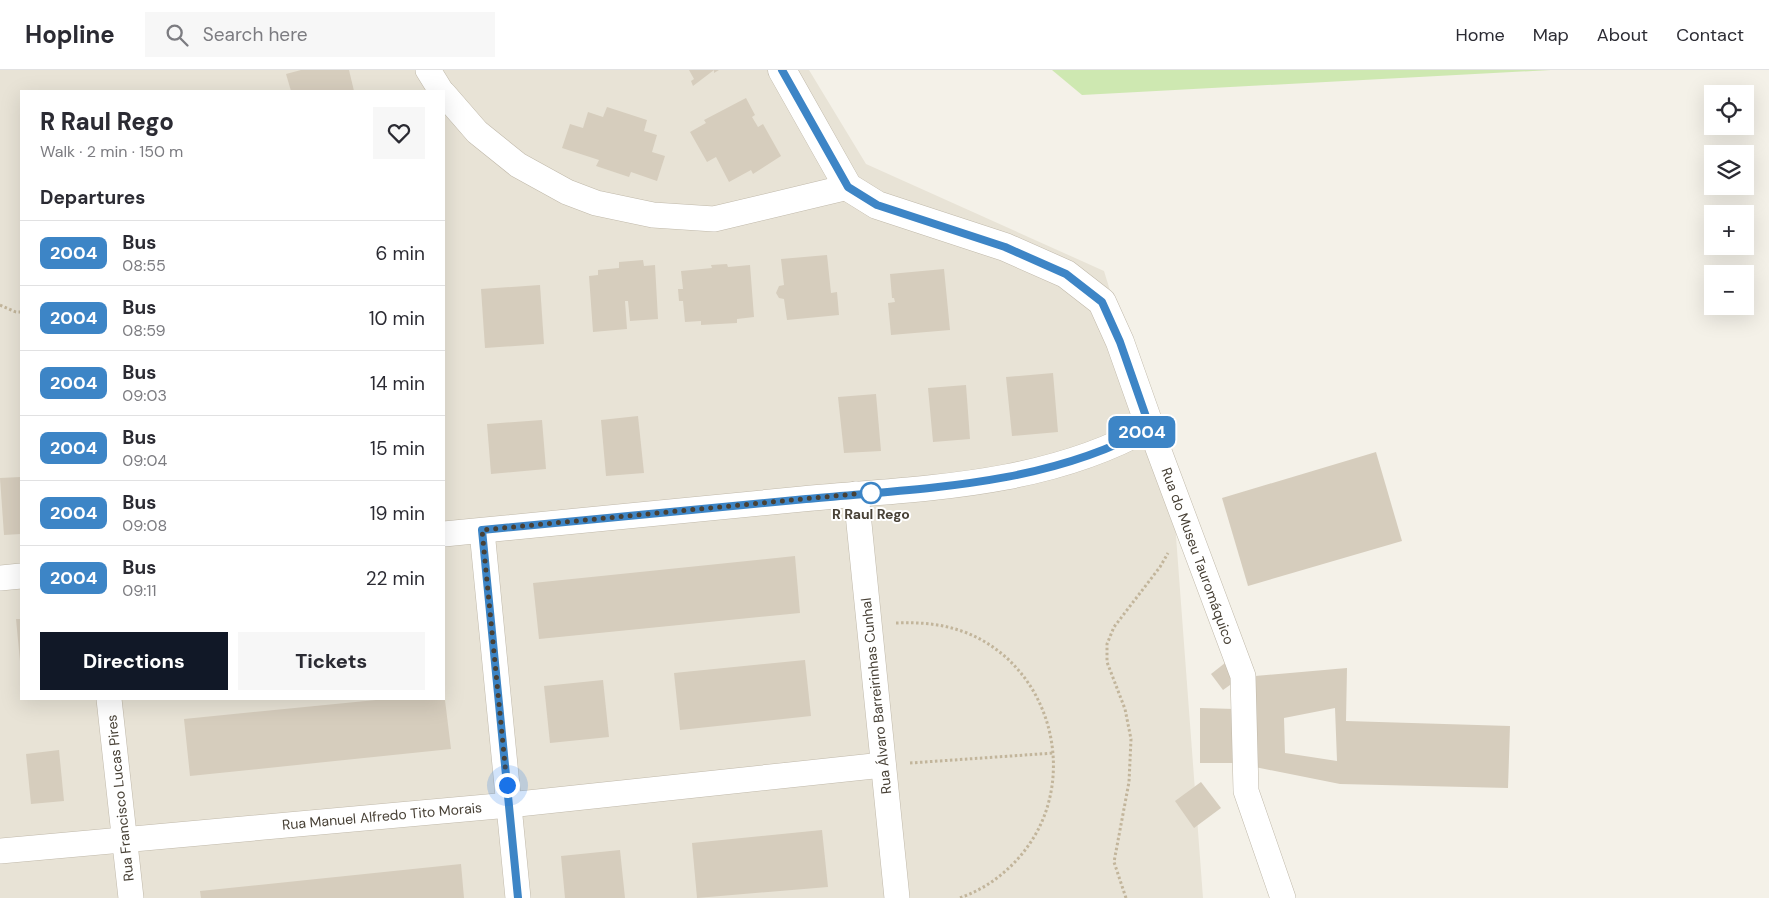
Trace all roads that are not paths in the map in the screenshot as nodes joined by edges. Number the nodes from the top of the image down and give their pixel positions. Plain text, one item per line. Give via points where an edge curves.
1 (428, 70) edge
2 (782, 70) edge
3 (440, 90) edge
4 (445, 95) edge
5 (848, 187) junction
6 (1150, 428) junction
7 (856, 494) junction
8 (482, 530) junction
9 (445, 534) edge
10 (20, 576) edge
11 (0, 578) edge
12 (109, 700) edge
13 (883, 765) junction
14 (509, 805) junction
15 (124, 838) junction
16 (0, 851) edge
17 (131, 898) edge
18 (518, 898) edge
19 (897, 898) edge
20 (1283, 898) edge

1 - 3 street
2 - 5 street, Rua do Museu Tauromáquico
4 - 5 street via 477,132 518,165 567,192 596,203 653,215 714,219
5 - 6 street, Rua do Museu Tauromáquico via 877,205 1005,247 1066,274 1102,302 1120,342
6 - 7 street via 1119,445 1060,466 950,487
6 - 20 street, Rua do Museu Tauromáquico via 1243,676 1246,791
7 - 8 street
7 - 13 street, Rua Álvaro Barreirinhas Cunhal
8 - 9 street
8 - 14 street
10 - 11 street
12 - 15 street, Rua Francisco Lucas Pires
13 - 14 street, Rua Manuel Alfredo Tito Morais
13 - 19 street, Rua Álvaro Barreirinhas Cunhal
14 - 15 street, Rua Manuel Alfredo Tito Morais
14 - 18 street
15 - 16 street, Rua Manuel Alfredo Tito Morais
15 - 17 street, Rua Francisco Lucas Pires

